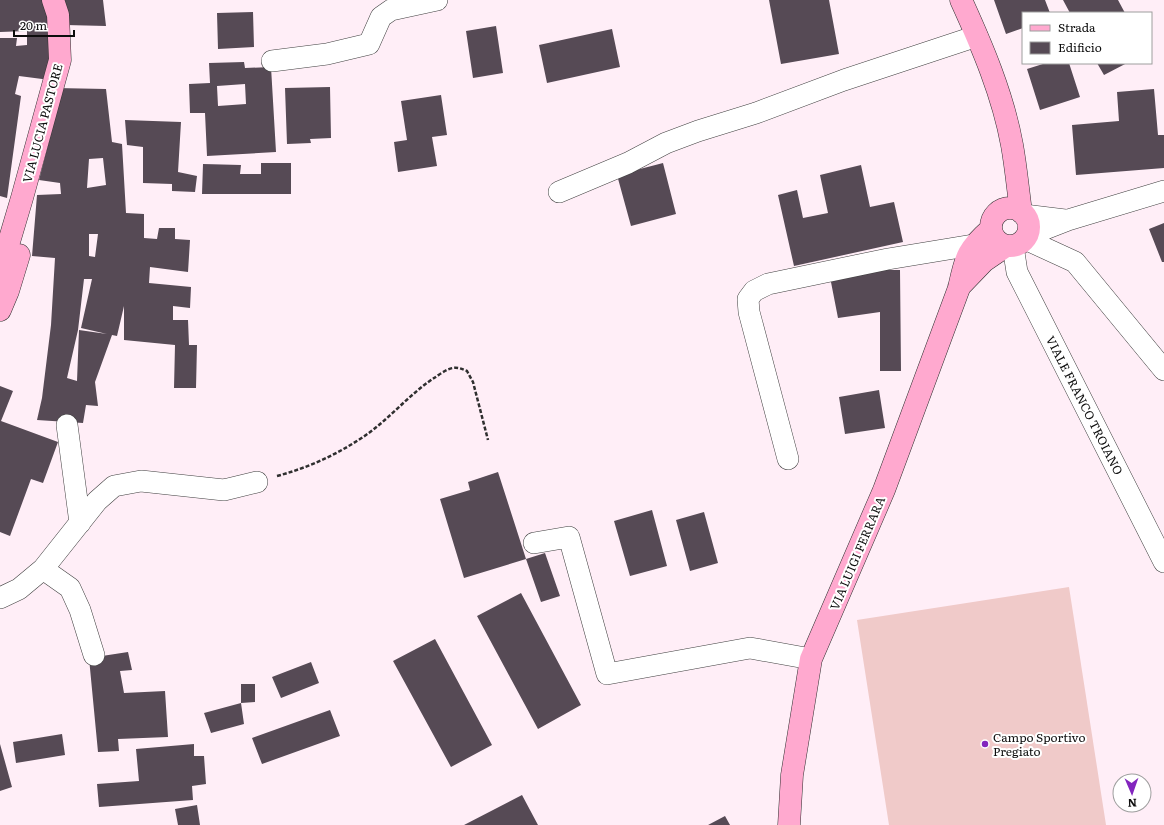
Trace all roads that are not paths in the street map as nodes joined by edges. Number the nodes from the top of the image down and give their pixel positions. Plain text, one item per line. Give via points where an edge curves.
1 (53, 0) edge
2 (437, 0) edge
3 (961, 0) edge
4 (977, 36) junction
5 (272, 61) dead end
6 (1164, 191) edge
7 (559, 192) dead end
8 (22, 198) junction
9 (1017, 229) junction
10 (973, 245) junction
11 (0, 272) edge
12 (958, 288) junction
13 (0, 310) edge
14 (1164, 370) edge
15 (67, 426) dead end
16 (788, 459) dead end
17 (257, 482) road end
18 (80, 523) junction
19 (534, 543) dead end
20 (1164, 562) edge
21 (43, 569) junction
22 (0, 598) edge
23 (94, 654) dead end
24 (811, 659) junction
25 (789, 825) edge

1 - 8 street, VIA LUCIA PASTORE via 58,15 60,60
2 - 5 street via 391,10 381,17 369,44 327,54
3 - 4 street
4 - 7 street via 698,131
4 - 9 street via 998,93 1012,144
6 - 9 street via 1068,220
8 - 11 street, VIA LUCIA PASTORE
8 - 13 street, VIA LUCIA PASTORE via 18,256
9 - 10 street, VIA LUIGI FERRARA via 996,240 991,228
9 - 12 street, VIA LUIGI FERRARA
9 - 14 street via 1075,262
9 - 20 street, VIALE FRANCO TROIANO via 1017,272
10 - 12 street, VIA LUIGI FERRARA via 965,260
10 - 16 street via 812,274 768,284 754,291 748,299 749,312
12 - 24 street, VIA LUIGI FERRARA via 884,490
15 - 18 street
17 - 18 street via 224,490 140,481 114,486 97,501
18 - 21 street
19 - 24 street via 569,537 607,674 750,648
21 - 22 street via 19,589
21 - 23 street via 70,588
24 - 25 street, VIA LUIGI FERRARA via 792,775

